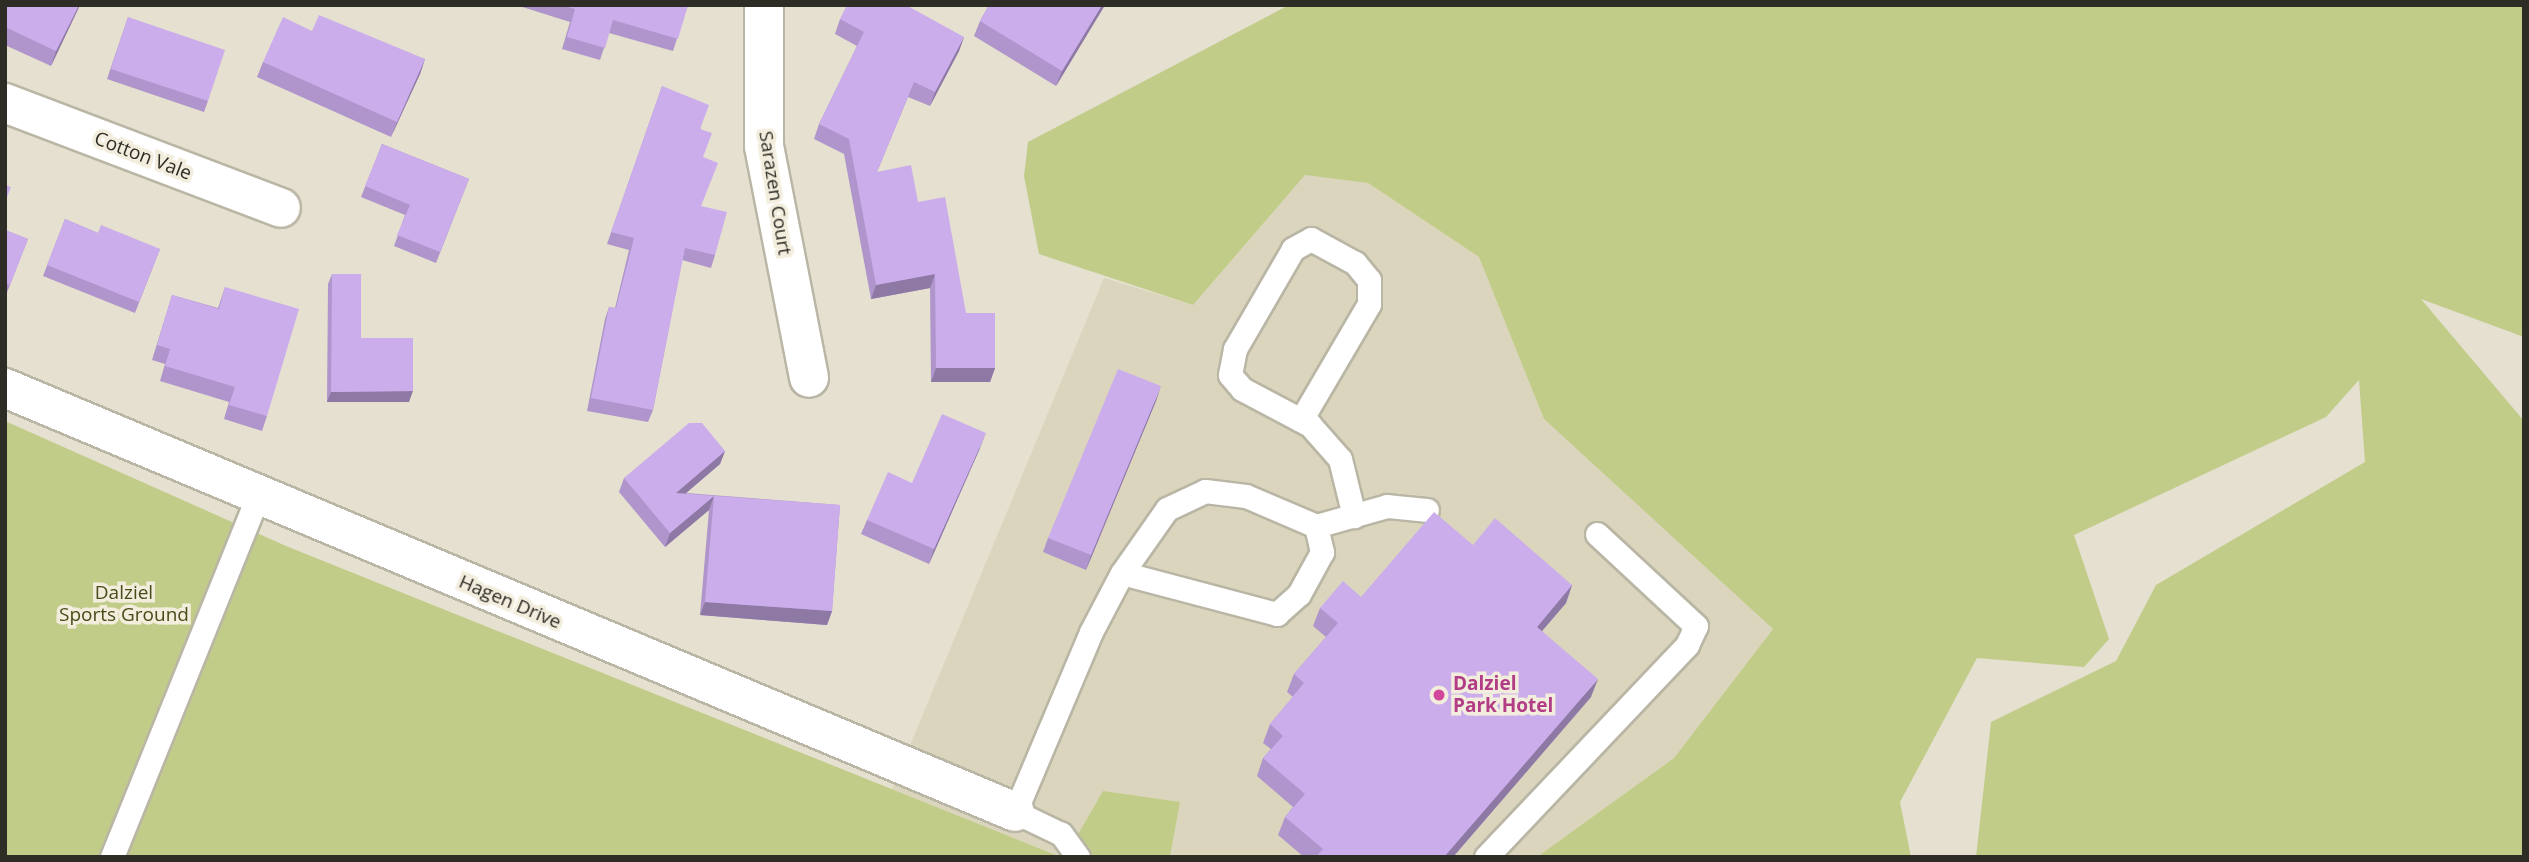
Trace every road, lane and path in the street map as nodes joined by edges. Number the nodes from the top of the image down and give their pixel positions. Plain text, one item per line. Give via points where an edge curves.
1 (764, 5) edge
2 (5, 103) edge
3 (281, 208) dead end
4 (809, 378) dead end
5 (5, 387) edge
6 (1301, 420) junction
7 (258, 495) junction
8 (1427, 510) dead end
9 (1354, 516) junction
10 (1316, 526) junction
11 (1597, 534) dead end
12 (1122, 573) junction
13 (1015, 812) junction
14 (112, 857) edge
15 (1078, 857) edge
16 (1486, 857) edge

1 - 4 street, Sarazen Court via 764,146
2 - 3 street, Cotton Vale
5 - 7 street, Hagen Drive
6 - 6 lane via 1242,390 1230,374 1235,349 1293,249 1311,239 1355,263 1369,280 1369,304
6 - 9 lane via 1340,459
7 - 13 street, Hagen Drive
7 - 14 lane
8 - 9 lane via 1387,506
9 - 10 lane
10 - 12 lane via 1246,496 1205,491 1167,509
10 - 12 lane via 1321,552 1300,594 1277,614
11 - 16 lane via 1696,626 1687,645
12 - 13 lane
13 - 15 lane via 1061,834

